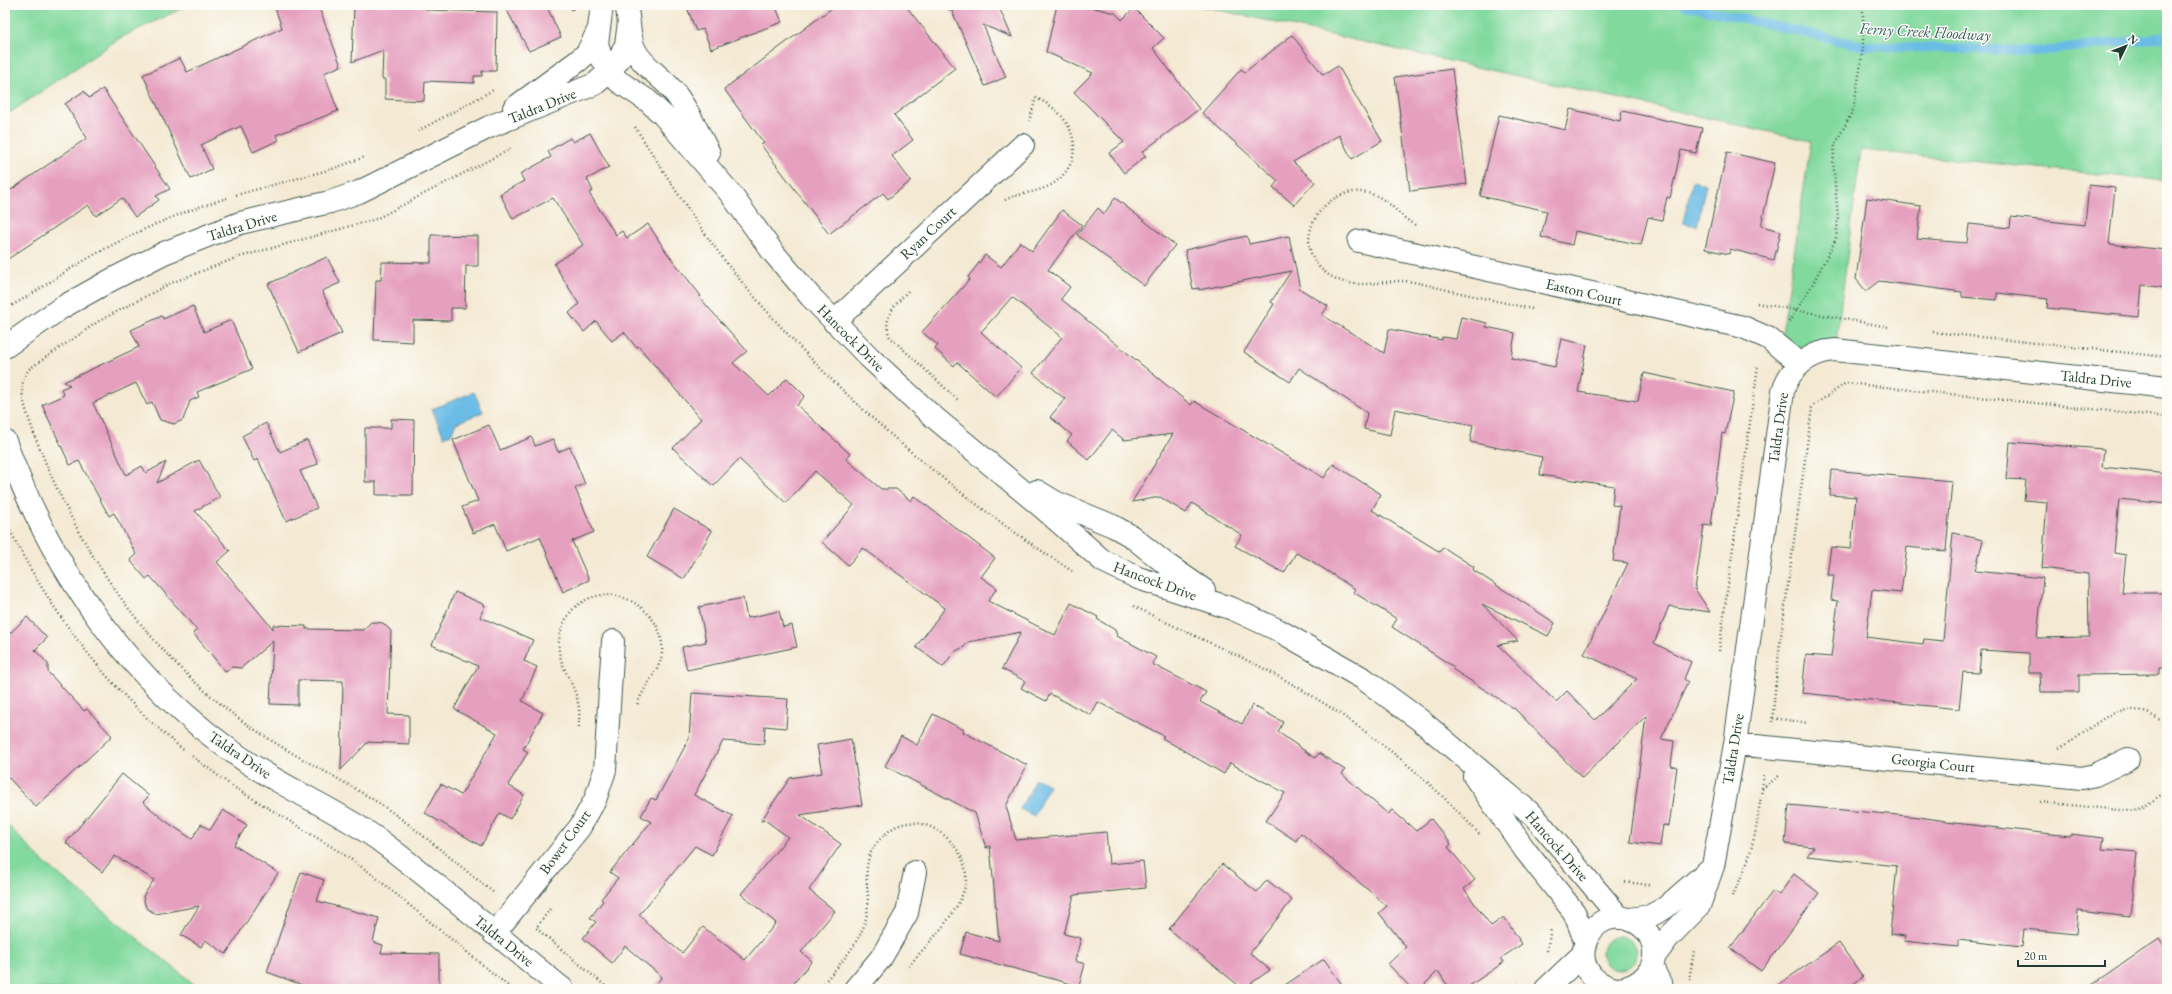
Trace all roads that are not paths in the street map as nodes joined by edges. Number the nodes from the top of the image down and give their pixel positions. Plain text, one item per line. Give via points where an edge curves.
1 (602, 5) edge
2 (627, 14) edge
3 (598, 31) junction
4 (632, 57) junction
5 (578, 61) junction
6 (601, 69) junction
7 (627, 86) joint
8 (489, 127) junction
9 (1023, 145) road end
10 (730, 193) junction
11 (1360, 241) dead end
12 (834, 322) junction
13 (5, 347) edge
14 (1800, 364) junction
15 (2167, 387) edge
16 (5, 441) edge
17 (992, 465) junction
18 (1233, 608) junction
19 (614, 641) dead end
20 (1735, 744) junction
21 (1454, 748) junction
22 (2128, 759) dead end
23 (1713, 866) junction
24 (915, 872) dead end
25 (1625, 919) junction
26 (494, 934) junction
27 (1584, 947) junction
28 (1653, 962) junction
29 (563, 989) edge
30 (854, 989) edge
31 (1546, 989) edge
32 (1609, 989) edge
33 (1663, 989) edge

1 - 3 street
2 - 4 street via 626,44
3 - 5 street, Taldra Drive via 587,53
3 - 6 street via 597,44
4 - 6 street
4 - 10 street, Hancock Drive via 662,78 676,93
5 - 6 street, Taldra Drive
5 - 8 street, Taldra Drive
6 - 7 street, Taldra Drive
6 - 8 street, Taldra Drive
7 - 10 street, Hancock Drive via 663,115
8 - 13 street, Taldra Drive via 359,192 330,202 240,224 164,253 61,308
9 - 12 street, Ryan Court
10 - 12 street, Hancock Drive via 772,251
11 - 14 street, Easton Court via 1743,327 1768,338
12 - 17 street, Hancock Drive via 869,358 945,427
14 - 15 street, Taldra Drive via 1823,350 1835,350
14 - 20 street, Taldra Drive via 1786,380 1783,391
16 - 26 street, Taldra Drive via 27,499 70,578 138,668 174,705 248,763 378,840
17 - 18 street, Hancock Drive via 1055,502 1131,536 1172,568
17 - 18 street, Hancock Drive via 1103,561 1138,578
18 - 21 street, Hancock Drive via 1322,653 1364,679
19 - 26 street, Bower Court via 605,770 595,800 580,827
20 - 22 street, Georgia Court via 2082,778 2095,775
20 - 23 street, Taldra Drive
21 - 25 street, Hancock Drive via 1534,816 1600,896
21 - 27 street, Hancock Drive via 1525,850 1574,912
23 - 25 street via 1665,908 1650,916
23 - 28 street, Taldra Drive via 1699,906 1668,938
24 - 30 street via 907,913 881,958
25 - 27 street via 1608,919 1599,924 1592,930
25 - 28 street via 1640,925 1648,934 1653,945
26 - 29 street, Taldra Drive
27 - 31 street
27 - 32 street via 1585,966 1591,976
28 - 32 street via 1645,977 1637,984
28 - 33 street

